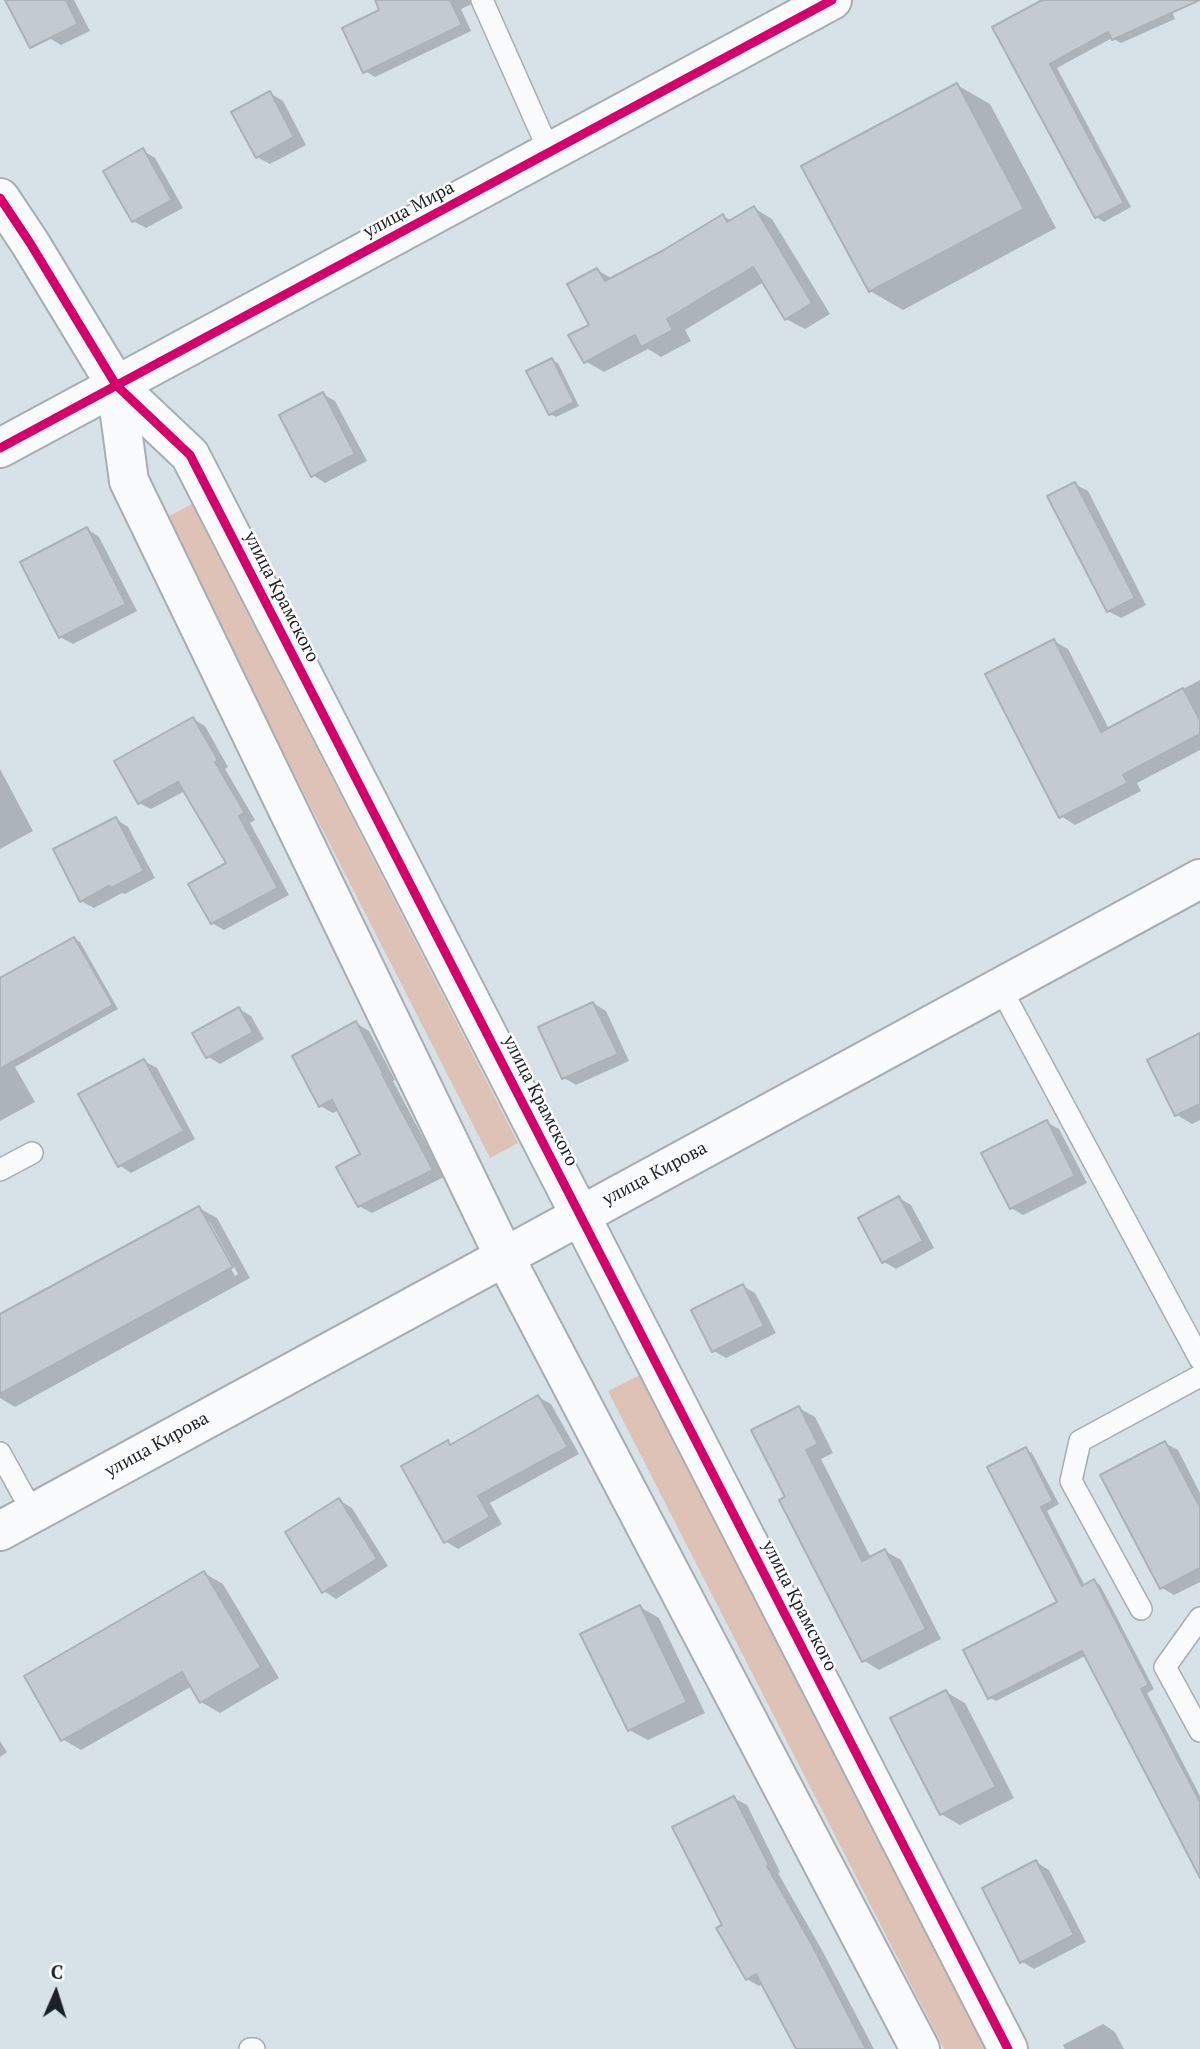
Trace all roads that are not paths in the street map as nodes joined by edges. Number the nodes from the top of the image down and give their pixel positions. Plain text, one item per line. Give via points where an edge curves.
1 (482, 0) edge
2 (832, 0) edge
3 (550, 153) junction
4 (0, 198) edge
5 (116, 385) junction
6 (0, 448) edge
7 (1200, 879) edge
8 (1000, 987) junction
9 (32, 1153) dead end
10 (0, 1170) edge
11 (581, 1214) junction
12 (505, 1256) junction
13 (1200, 1359) edge
14 (1200, 1376) edge
15 (0, 1453) edge
16 (16, 1522) edge
17 (1141, 1609) dead end
18 (1200, 1618) edge
19 (1200, 1731) edge
20 (920, 2049) edge
21 (1008, 2049) edge

1 - 3 lane
2 - 3 street, улица Мира
3 - 5 street, улица Мира
4 - 5 street, улица Крамского
5 - 6 street, улица Мира
5 - 11 street, улица Крамского via 190,455
5 - 12 street, улица Крамского via 129,481
7 - 8 street, улица Кирова
8 - 11 street, улица Кирова
8 - 13 lane
9 - 10 lane
11 - 12 street, улица Кирова
11 - 21 street, улица Крамского
12 - 16 street, улица Кирова
12 - 20 street, улица Крамского
14 - 17 lane via 1080,1441 1071,1481
15 - 16 lane
18 - 19 lane via 1166,1667

